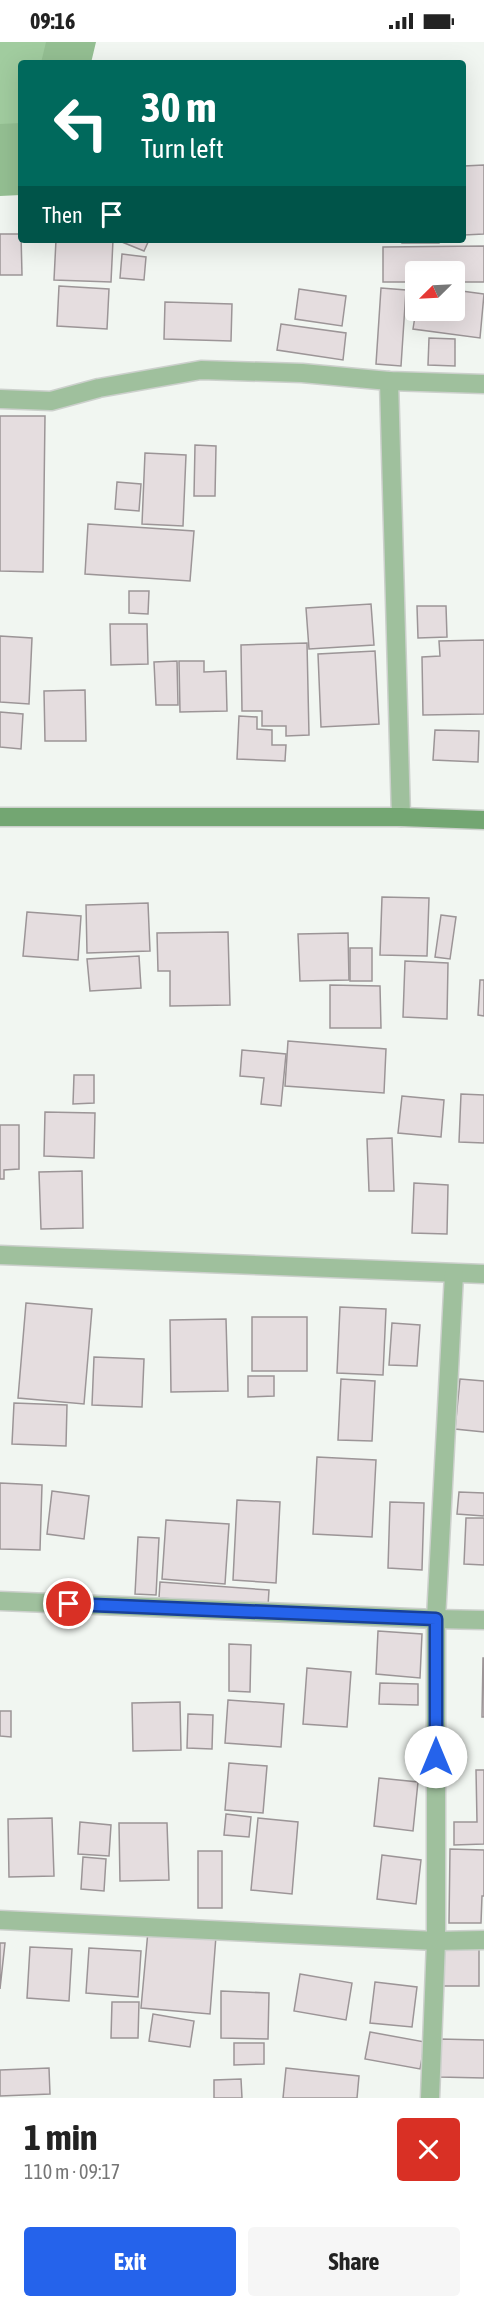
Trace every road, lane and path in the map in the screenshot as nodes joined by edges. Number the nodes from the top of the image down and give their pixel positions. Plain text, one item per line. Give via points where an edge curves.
1 (389, 381) junction
2 (484, 384) edge
3 (0, 399) edge
4 (0, 817) edge
5 (401, 817) junction
6 (484, 820) edge
7 (0, 1255) edge
8 (454, 1274) junction
9 (484, 1274) edge
10 (0, 1601) edge
11 (436, 1619) junction
12 (484, 1620) edge
13 (0, 1920) edge
14 (484, 1940) edge
15 (436, 1941) junction
16 (430, 2098) edge

1 - 2 street
1 - 3 street via 201,370 99,388 51,401
1 - 5 street
4 - 5 street
5 - 6 street
7 - 8 street
8 - 9 street
8 - 11 street
10 - 11 street
11 - 12 street
11 - 15 street
13 - 15 street
14 - 15 street
15 - 16 street

